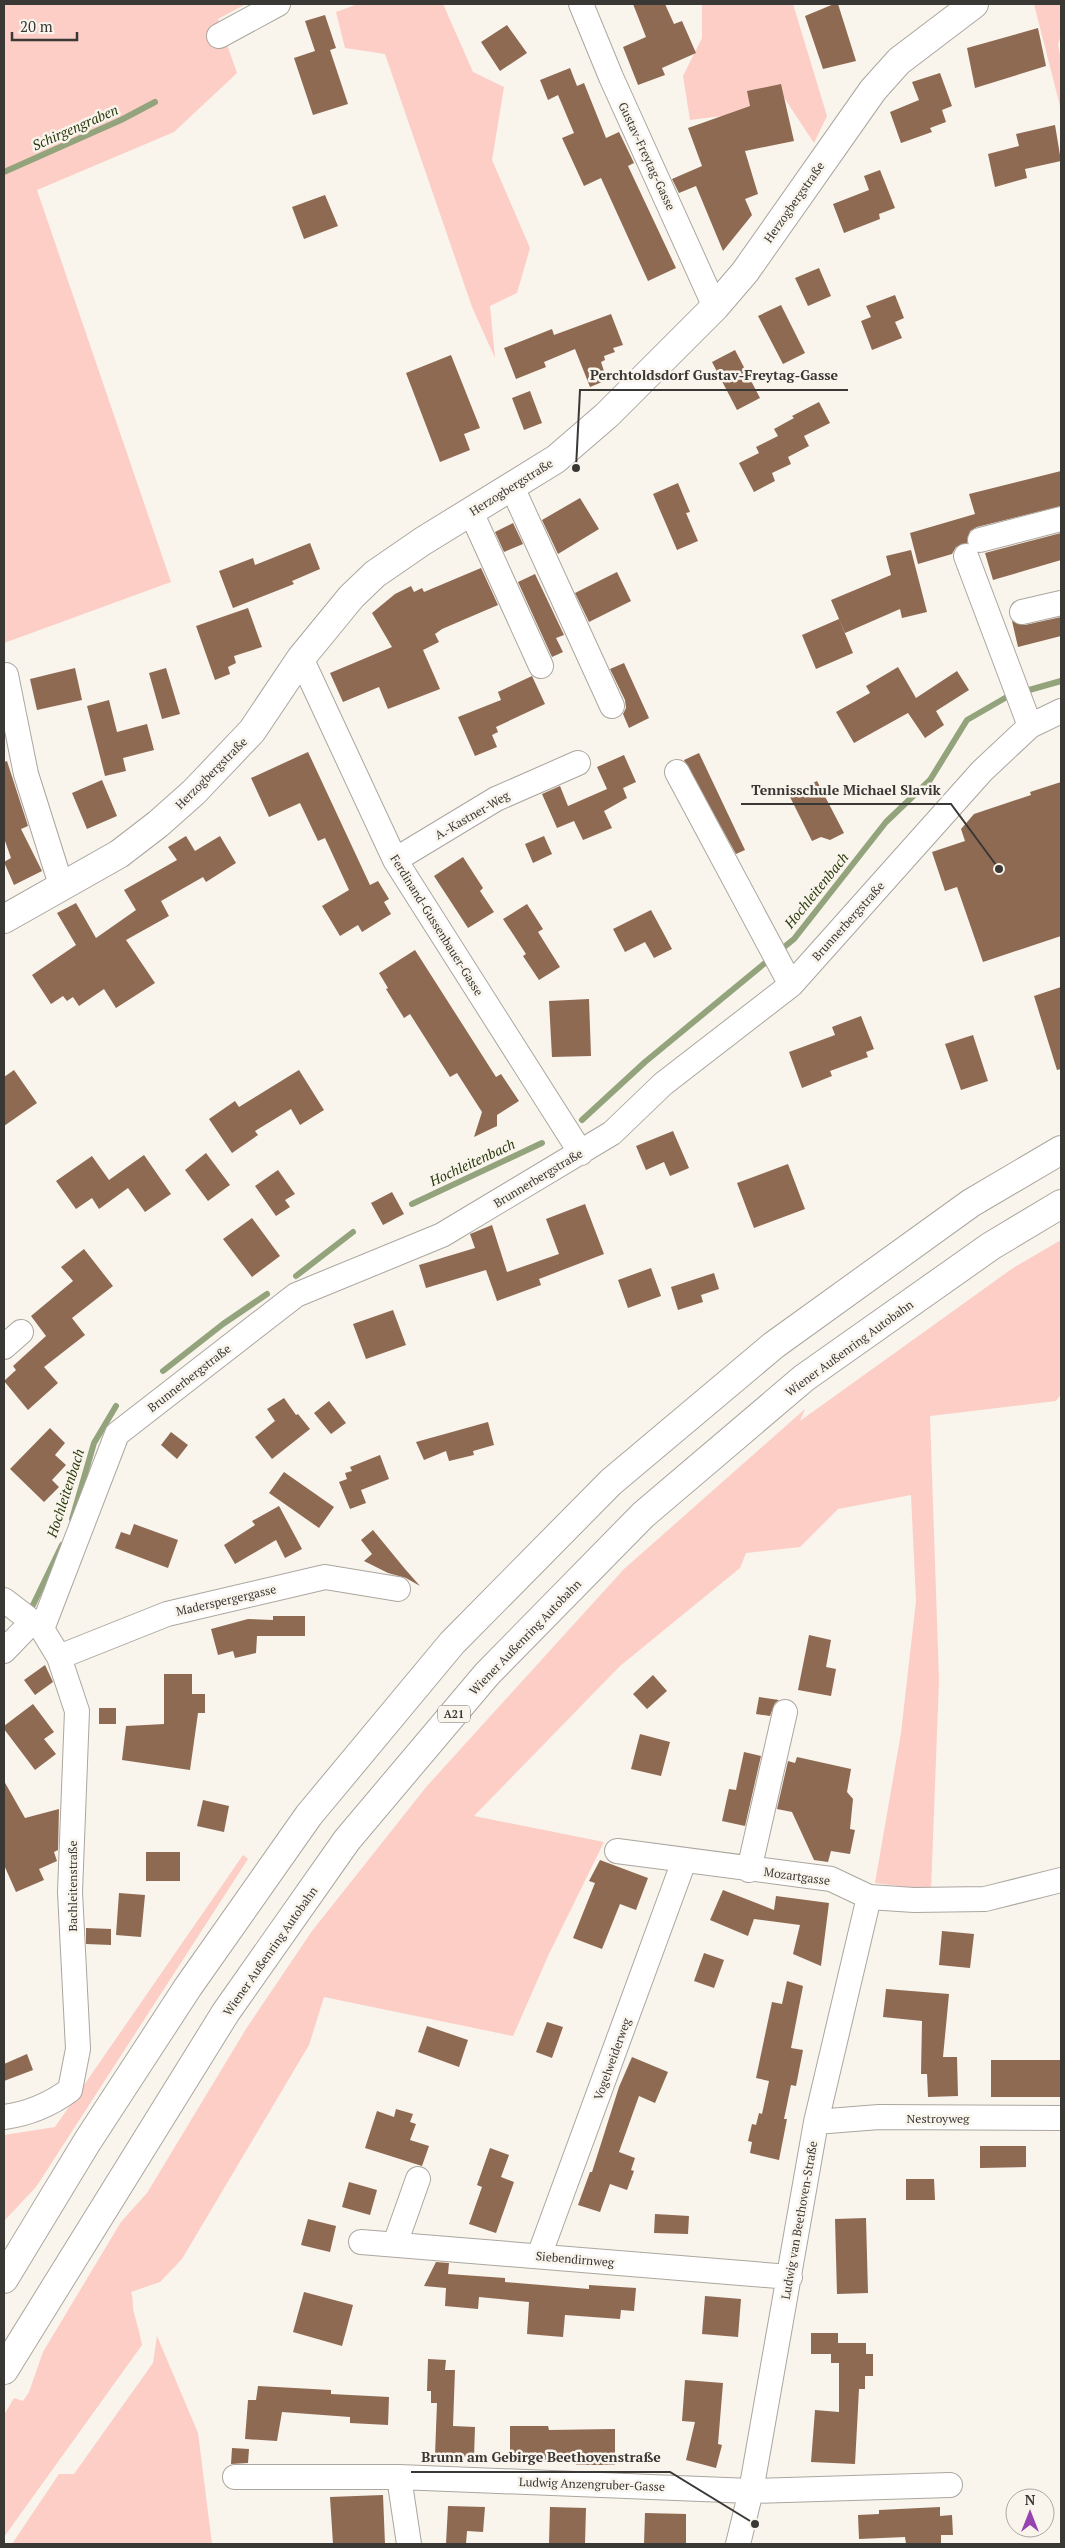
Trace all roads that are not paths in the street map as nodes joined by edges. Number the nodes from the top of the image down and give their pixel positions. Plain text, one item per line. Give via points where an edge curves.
1 (278, 4) edge
2 (581, 4) edge
3 (974, 4) edge
4 (219, 36) dead end
5 (716, 307) junction
6 (512, 487) junction
7 (470, 512) junction
8 (1061, 518) edge
9 (1061, 603) edge
10 (1022, 612) dead end
11 (301, 658) junction
12 (541, 666) dead end
13 (6, 675) dead end
14 (612, 706) dead end
15 (1061, 711) edge
16 (1030, 726) junction
17 (578, 763) dead end
18 (677, 772) dead end
19 (395, 860) junction
20 (62, 888) junction
21 (4, 919) edge
22 (791, 985) junction
23 (1061, 1150) edge
24 (581, 1153) junction
25 (1061, 1204) edge
26 (398, 1589) dead end
27 (23, 1615) edge
28 (4, 1651) edge
29 (59, 1657) junction
30 (786, 1712) dead end
31 (617, 1851) dead end
32 (684, 1861) junction
33 (748, 1870) junction
34 (1061, 1880) edge
35 (869, 1897) junction
36 (10, 2116) edge
37 (1061, 2118) edge
38 (816, 2122) junction
39 (418, 2179) dead end
40 (361, 2242) dead end
41 (395, 2244) junction
42 (539, 2256) junction
43 (790, 2277) junction
44 (4, 2279) edge
45 (4, 2370) edge
46 (235, 2477) dead end
47 (399, 2477) junction
48 (950, 2485) dead end
49 (751, 2490) junction
50 (409, 2544) edge
51 (738, 2544) edge

1 - 4 street
2 - 5 street, Gustav-Freytag-Gasse
3 - 5 main road, Herzogbergstraße via 899,61 873,90 745,272
5 - 6 main road, Herzogbergstraße via 579,441
6 - 7 main road, Herzogbergstraße
6 - 14 street
7 - 11 main road, Herzogbergstraße via 375,574 351,597
7 - 12 street
8 - 16 street via 973,548
9 - 10 street
11 - 19 street, Ferdinand-Gussenbauer-Gasse
11 - 20 main road, Herzogbergstraße via 252,731 194,792 119,854
13 - 20 street via 26,774
15 - 16 street, Brunnerbergstraße
16 - 22 street, Brunnerbergstraße via 982,770
17 - 19 street, A.-Kastner-Weg via 496,799
18 - 22 street
19 - 24 street, Ferdinand-Gussenbauer-Gasse
20 - 21 main road, Herzogbergstraße
22 - 24 street, Brunnerbergstraße via 663,1084 612,1133
23 - 44 main road via 971,1203 774,1345 611,1482 452,1643 292,1838 188,1987 87,2142
24 - 27 street, Brunnerbergstraße via 442,1235 296,1295 117,1434
25 - 45 main road, Wiener Außenring Autobahn / A21 via 991,1246 804,1378 643,1515 487,1674 347,1840 226,2012
26 - 29 street, Maderspergergasse via 325,1577 167,1614
27 - 28 street, Brunnerbergstraße
27 - 29 street, Bachleitenstraße
29 - 36 street, Bachleitenstraße via 77,1711 70,1892 78,2049 70,2090 56,2101
30 - 33 street
31 - 32 street, Mozartgasse
32 - 33 street, Mozartgasse
32 - 42 street, Vogelweiderweg
33 - 35 street, Mozartgasse via 831,1879
34 - 35 street, Mozartgasse via 985,1899
35 - 38 street, Ludwig van Beethoven-Straße
37 - 38 street, Nestroyweg via 879,2117
38 - 43 street, Ludwig van Beethoven-Straße
39 - 41 street
40 - 41 street, Siebendirnweg
41 - 42 street, Siebendirnweg
42 - 43 street, Siebendirnweg
43 - 49 street, Ludwig van Beethoven-Straße
46 - 47 street, Ludwig Anzengruber-Gasse
47 - 49 street, Ludwig Anzengruber-Gasse
47 - 50 street
48 - 49 street, Ludwig Anzengruber-Gasse
49 - 51 street, Ludwig van Beethoven-Straße

